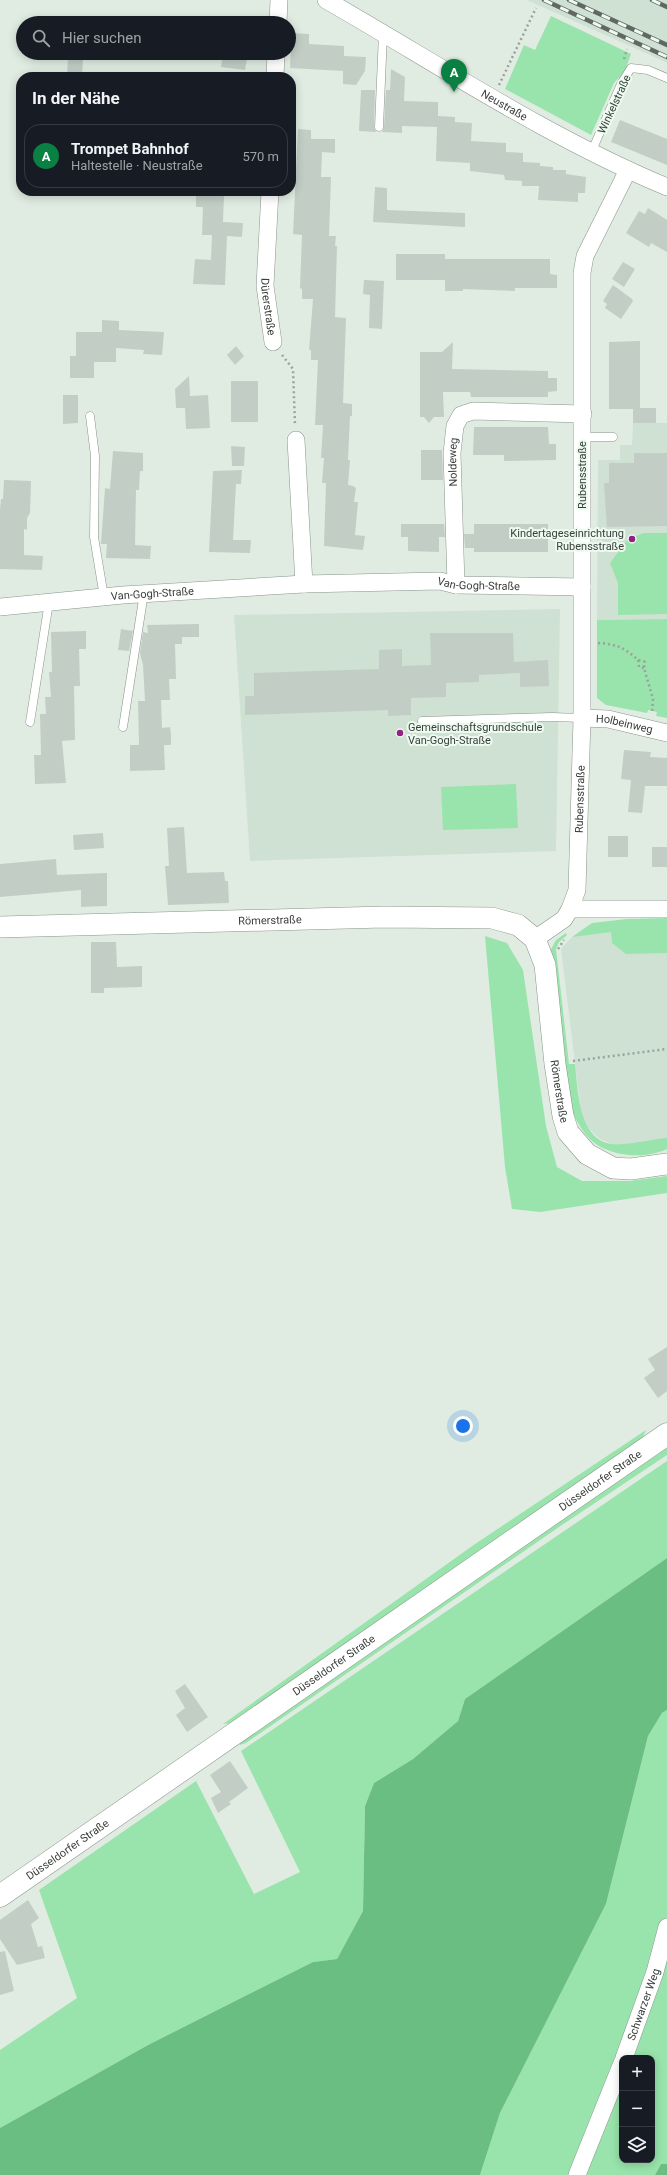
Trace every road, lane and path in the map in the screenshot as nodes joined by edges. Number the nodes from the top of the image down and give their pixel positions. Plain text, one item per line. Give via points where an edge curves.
1 (279, 0) edge
2 (326, 0) edge
3 (536, 8) dead end
4 (278, 16) edge
5 (383, 33) junction
6 (276, 60) edge
7 (275, 72) edge
8 (667, 78) edge
9 (493, 98) junction
10 (379, 127) dead end
11 (591, 153) junction
12 (628, 170) junction
13 (667, 187) edge
14 (270, 196) edge
15 (273, 342) joint
16 (583, 414) junction
17 (90, 416) dead end
18 (582, 437) junction
19 (613, 437) dead end
20 (296, 440) joint
21 (304, 584) junction
22 (456, 585) junction
23 (582, 587) junction
24 (144, 594) junction
25 (104, 597) junction
26 (49, 602) junction
27 (0, 607) edge
28 (582, 643) junction
29 (638, 660) junction
30 (644, 668) junction
31 (582, 718) junction
32 (422, 721) dead end
33 (30, 722) dead end
34 (123, 727) dead end
35 (649, 729) junction
36 (667, 733) edge
37 (667, 908) edge
38 (570, 909) junction
39 (0, 927) edge
40 (569, 936) dead end
41 (535, 939) junction
42 (558, 950) dead end
43 (667, 1049) edge
44 (570, 1054) dead end
45 (667, 1164) edge
46 (667, 1434) edge
47 (0, 1896) edge
48 (667, 1927) edge
49 (625, 2055) edge
50 (619, 2070) edge
51 (577, 2175) edge

1 - 4 street
2 - 5 street, Neustraße
3 - 9 path
5 - 9 street, Neustraße
5 - 10 lane
6 - 7 street
8 - 11 lane, Winkelstraße via 648,70 631,68 621,84
9 - 11 street, Neustraße
11 - 12 street, Neustraße
12 - 13 street, Neustraße
12 - 16 street, Rubensstraße via 585,256 582,273
14 - 15 street, Dürerstraße via 265,286
15 - 20 path, Dürerstraße via 294,369
16 - 18 street, Rubensstraße
16 - 22 street, Noldeweg via 473,412 461,415 455,426 452,453
17 - 25 lane via 95,456 94,537
18 - 19 lane
18 - 23 street, Rubensstraße
20 - 21 street
21 - 22 street, Van-Gogh-Straße via 440,581
21 - 24 street, Van-Gogh-Straße
22 - 23 street, Van-Gogh-Straße
23 - 28 street, Rubensstraße
24 - 25 street, Van-Gogh-Straße
24 - 34 lane
25 - 26 street, Van-Gogh-Straße
26 - 27 street, Van-Gogh-Straße
26 - 33 lane
28 - 29 path via 610,643 627,649
28 - 31 street, Rubensstraße
29 - 30 path via 639,667
29 - 30 path via 645,662
30 - 35 path via 653,699
31 - 32 lane
31 - 35 street, Holbeinweg via 608,719
31 - 38 street, Rubensstraße via 577,890
35 - 36 street, Holbeinweg
37 - 38 street
38 - 41 street via 564,919
39 - 41 street, Römerstraße via 384,917 492,918 518,925
40 - 42 path via 560,944
41 - 45 street, Römerstraße via 545,966 555,1064 568,1132 587,1154 613,1168 631,1169
43 - 44 path via 571,1061
46 - 47 main road, Düsseldorfer Straße
48 - 49 street, Schwarzer Weg via 655,1972
50 - 51 street

